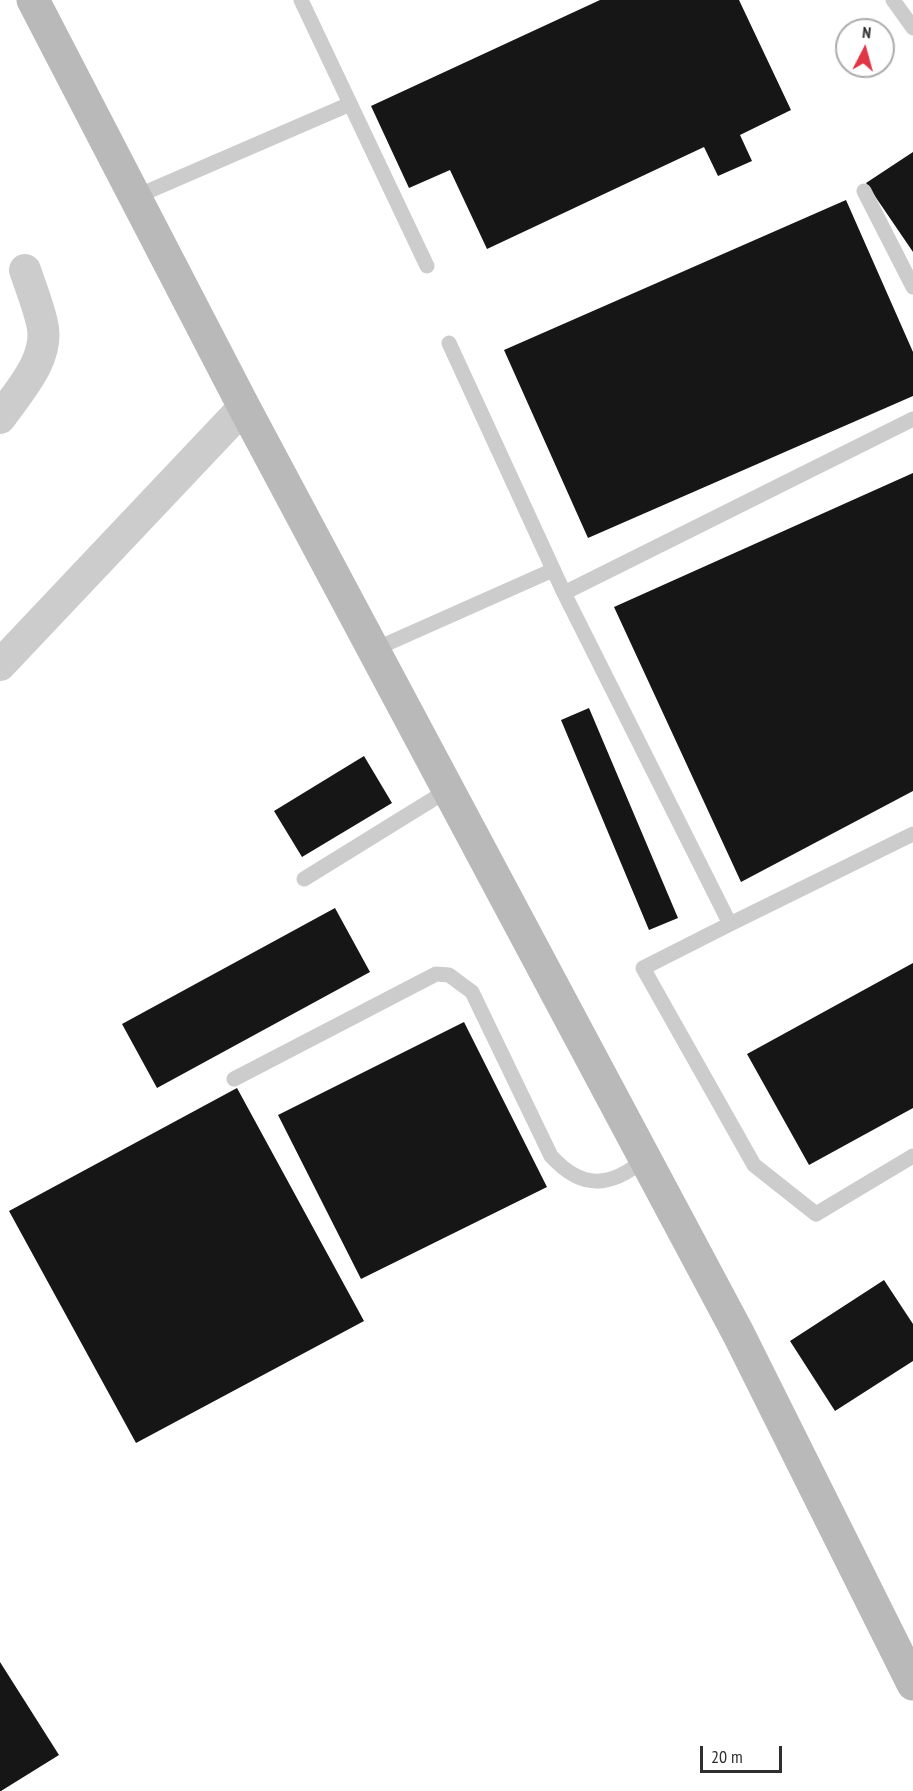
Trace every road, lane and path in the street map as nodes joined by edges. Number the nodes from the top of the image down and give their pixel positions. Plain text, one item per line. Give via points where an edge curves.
1 (33, 0) edge
2 (301, 0) edge
3 (893, 0) edge
4 (913, 28) edge
5 (350, 104) junction
6 (864, 191) dead end
7 (135, 197) junction
8 (427, 266) dead end
9 (25, 270) dead end
10 (913, 287) edge
11 (449, 343) dead end
12 (244, 407) junction
13 (0, 418) edge
14 (913, 419) edge
15 (553, 570) junction
16 (564, 593) junction
17 (373, 650) junction
18 (0, 665) edge
19 (448, 790) junction
20 (913, 834) edge
21 (304, 879) dead end
22 (730, 924) junction
23 (234, 1079) dead end
24 (913, 1156) edge
25 (645, 1159) junction
26 (913, 1684) edge

1 - 7 street
2 - 5 lane
3 - 4 lane
5 - 7 lane
5 - 8 lane
6 - 10 lane
7 - 12 street
9 - 13 street via 44,340 37,362
11 - 15 lane
12 - 17 street
12 - 18 street
14 - 16 lane
15 - 16 lane
15 - 17 lane
16 - 22 lane
17 - 19 street
19 - 21 lane
19 - 25 street
20 - 22 lane
22 - 24 lane via 643,968 754,1165 816,1214
23 - 25 lane via 436,974 448,975 472,992 551,1156 566,1172 582,1180 602,1182 627,1174
25 - 26 street via 738,1333

